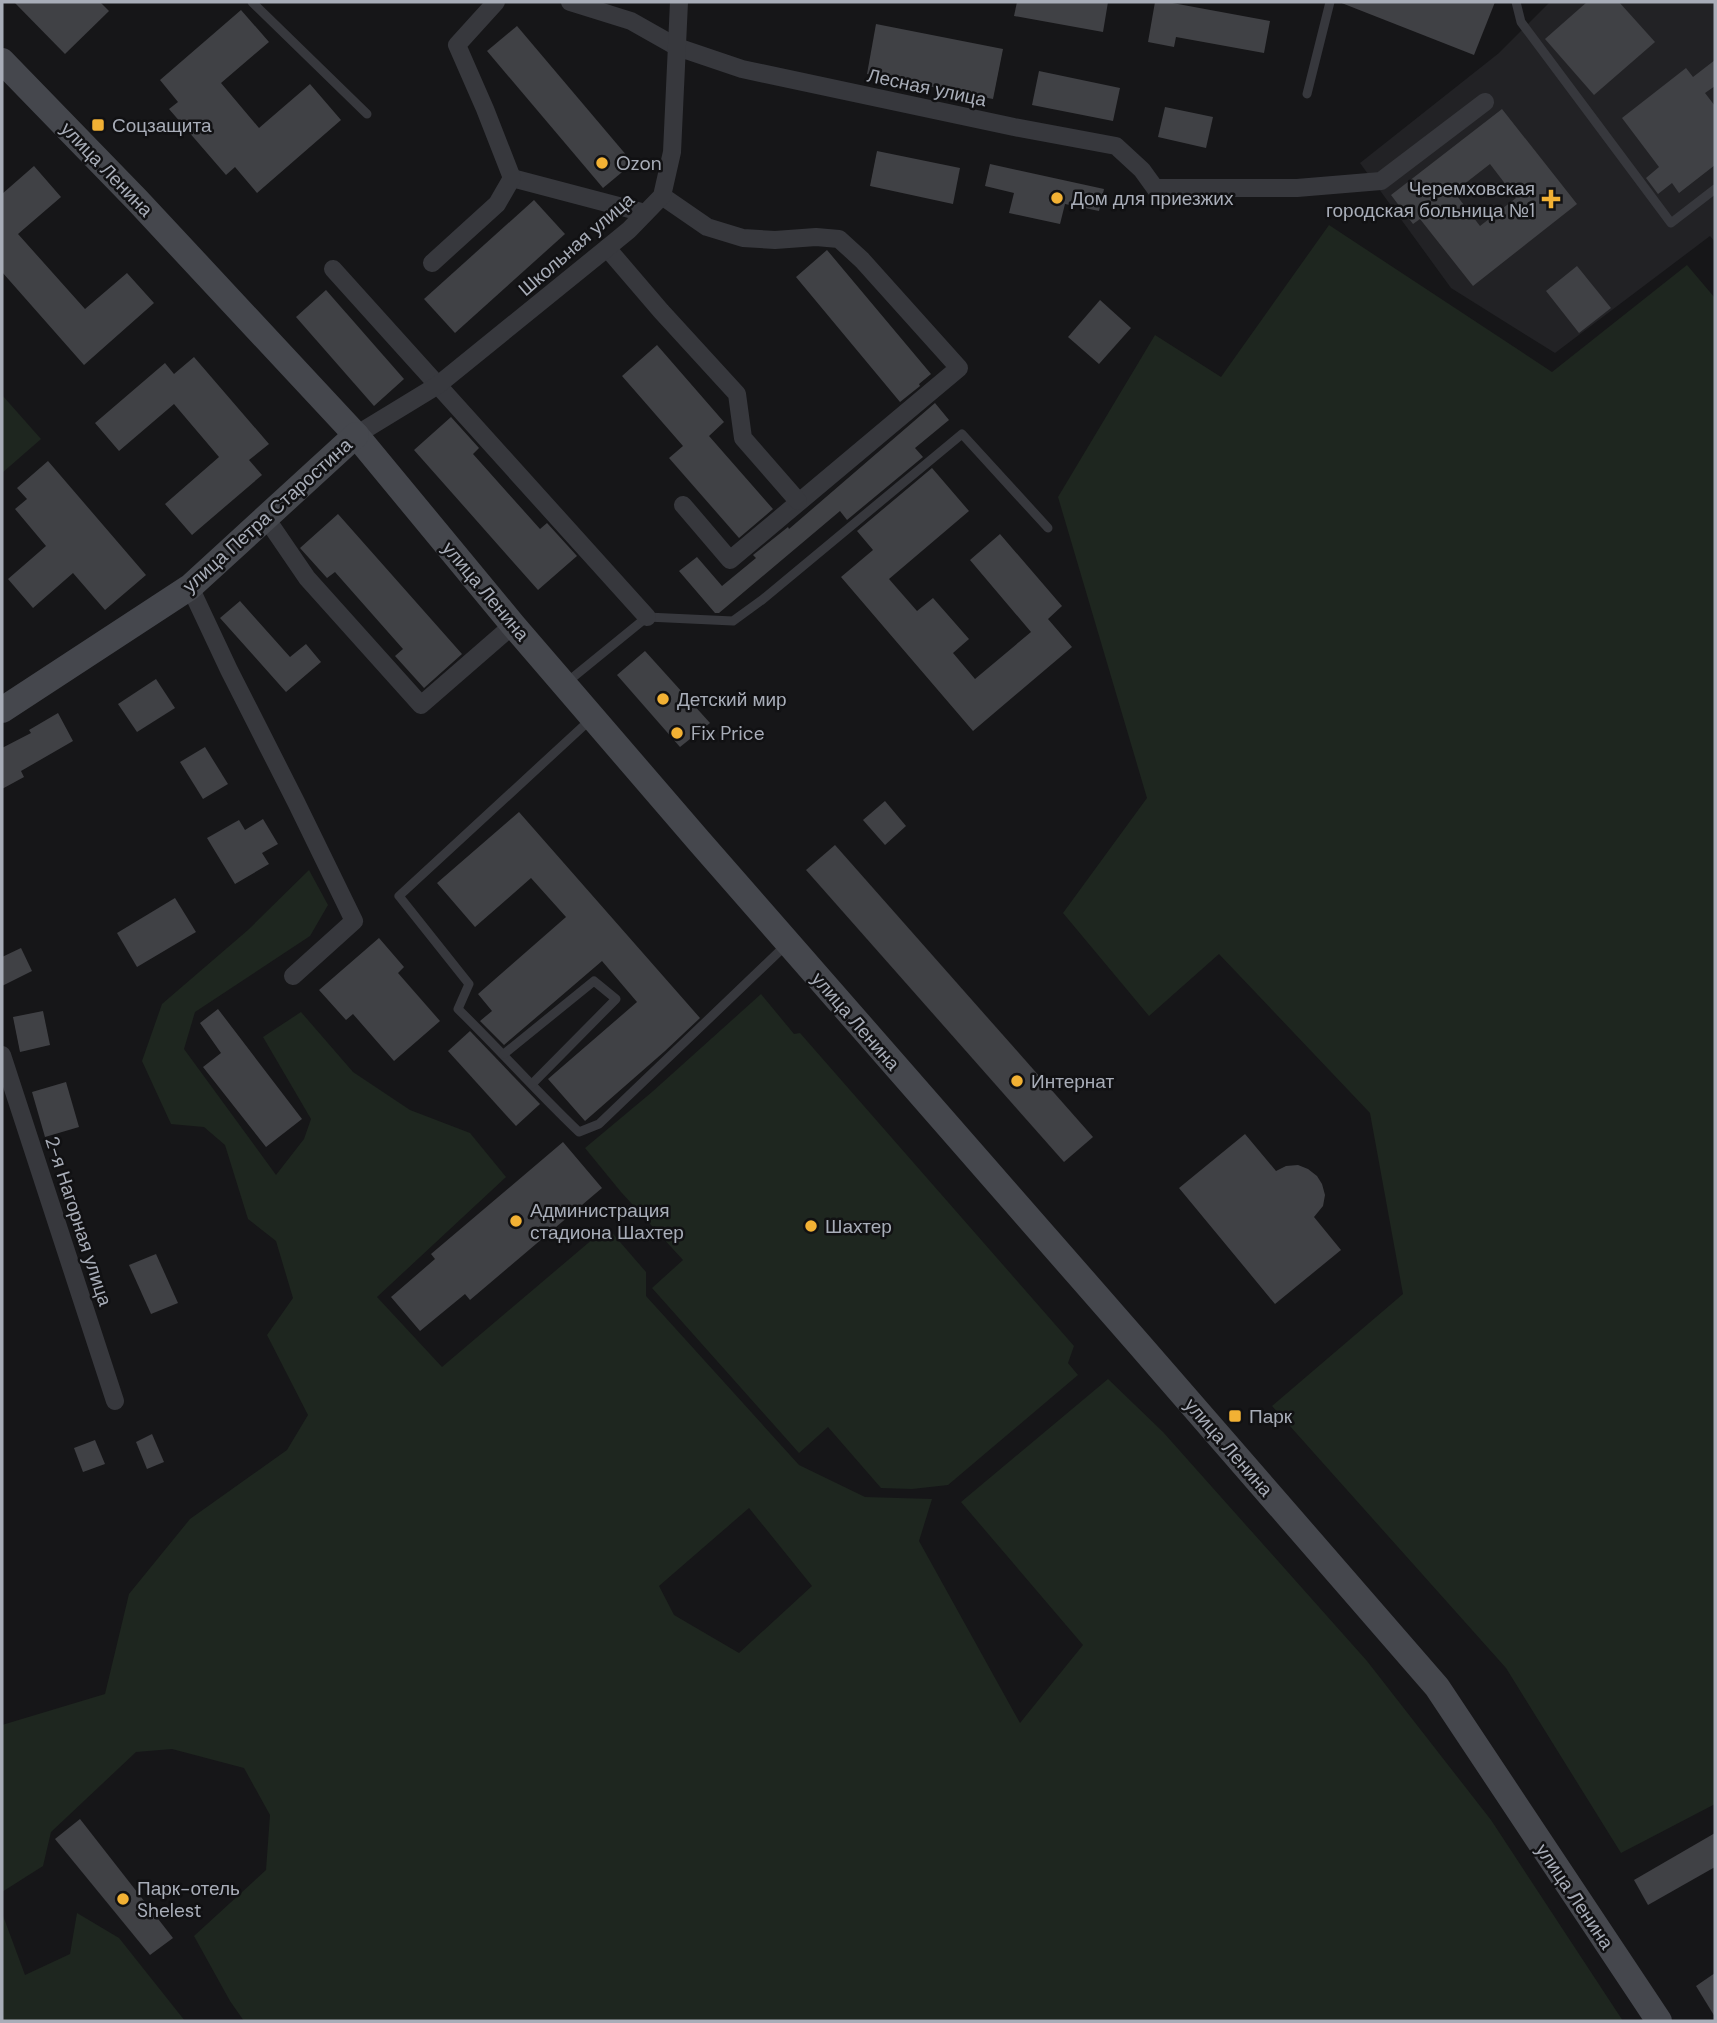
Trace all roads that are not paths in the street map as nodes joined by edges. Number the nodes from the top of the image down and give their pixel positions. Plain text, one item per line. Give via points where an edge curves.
1 (252, 2) edge
2 (496, 2) edge
3 (569, 2) edge
4 (679, 2) edge
5 (1330, 2) edge
6 (1516, 2) edge
7 (677, 47) junction
8 (2, 61) edge
9 (1307, 94) dead end
10 (1485, 102) dead end
11 (367, 114) dead end
12 (512, 178) junction
13 (1715, 189) edge
14 (662, 196) junction
15 (645, 214) junction
16 (607, 248) junction
17 (432, 263) dead end
18 (333, 269) dead end
19 (439, 385) junction
20 (356, 435) junction
21 (798, 501) junction
22 (683, 505) dead end
23 (266, 518) junction
24 (1048, 528) dead end
25 (190, 587) junction
26 (647, 617) junction
27 (513, 625) junction
28 (565, 684) junction
29 (2, 710) edge
30 (593, 717) junction
31 (788, 943) junction
32 (293, 976) dead end
33 (2, 1055) edge
34 (504, 1055) junction
35 (532, 1084) junction
36 (116, 1401) dead end
37 (1659, 2021) edge

1 - 11 lane
2 - 12 street via 457,45
3 - 7 street, Лесная улица via 631,20
4 - 7 street, Школьная улица
5 - 9 lane
6 - 13 lane via 1521,22 1671,223
7 - 10 street, Лесная улица via 754,72 1116,146 1155,188 1381,181
7 - 14 street, Школьная улица via 672,152
8 - 20 main road, улица Ленина
12 - 15 street
12 - 17 street via 497,204
14 - 15 street, Школьная улица
14 - 21 street via 707,227 743,238 839,239 959,368
15 - 16 street, Школьная улица
16 - 19 street, Школьная улица
16 - 21 street via 737,394 743,438
18 - 19 street
19 - 20 street, Школьная улица
19 - 26 street
20 - 23 main road, улица Петра Старостина
20 - 27 main road, улица Ленина
21 - 22 street via 730,561
23 - 25 main road, улица Петра Старостина
23 - 27 street via 307,578 421,705
24 - 26 lane via 962,434 733,621
25 - 29 main road, улица Петра Старостина
25 - 32 street via 354,921
26 - 28 lane
27 - 28 main road, улица Ленина
28 - 30 main road, улица Ленина
30 - 31 main road, улица Ленина
30 - 34 lane via 399,896 469,984 458,1009
31 - 35 lane via 598,1124 579,1132
31 - 37 main road, улица Ленина via 1437,1687
33 - 36 street, 2-я Нагорная улица
34 - 35 lane
34 - 35 lane via 594,981 616,999

